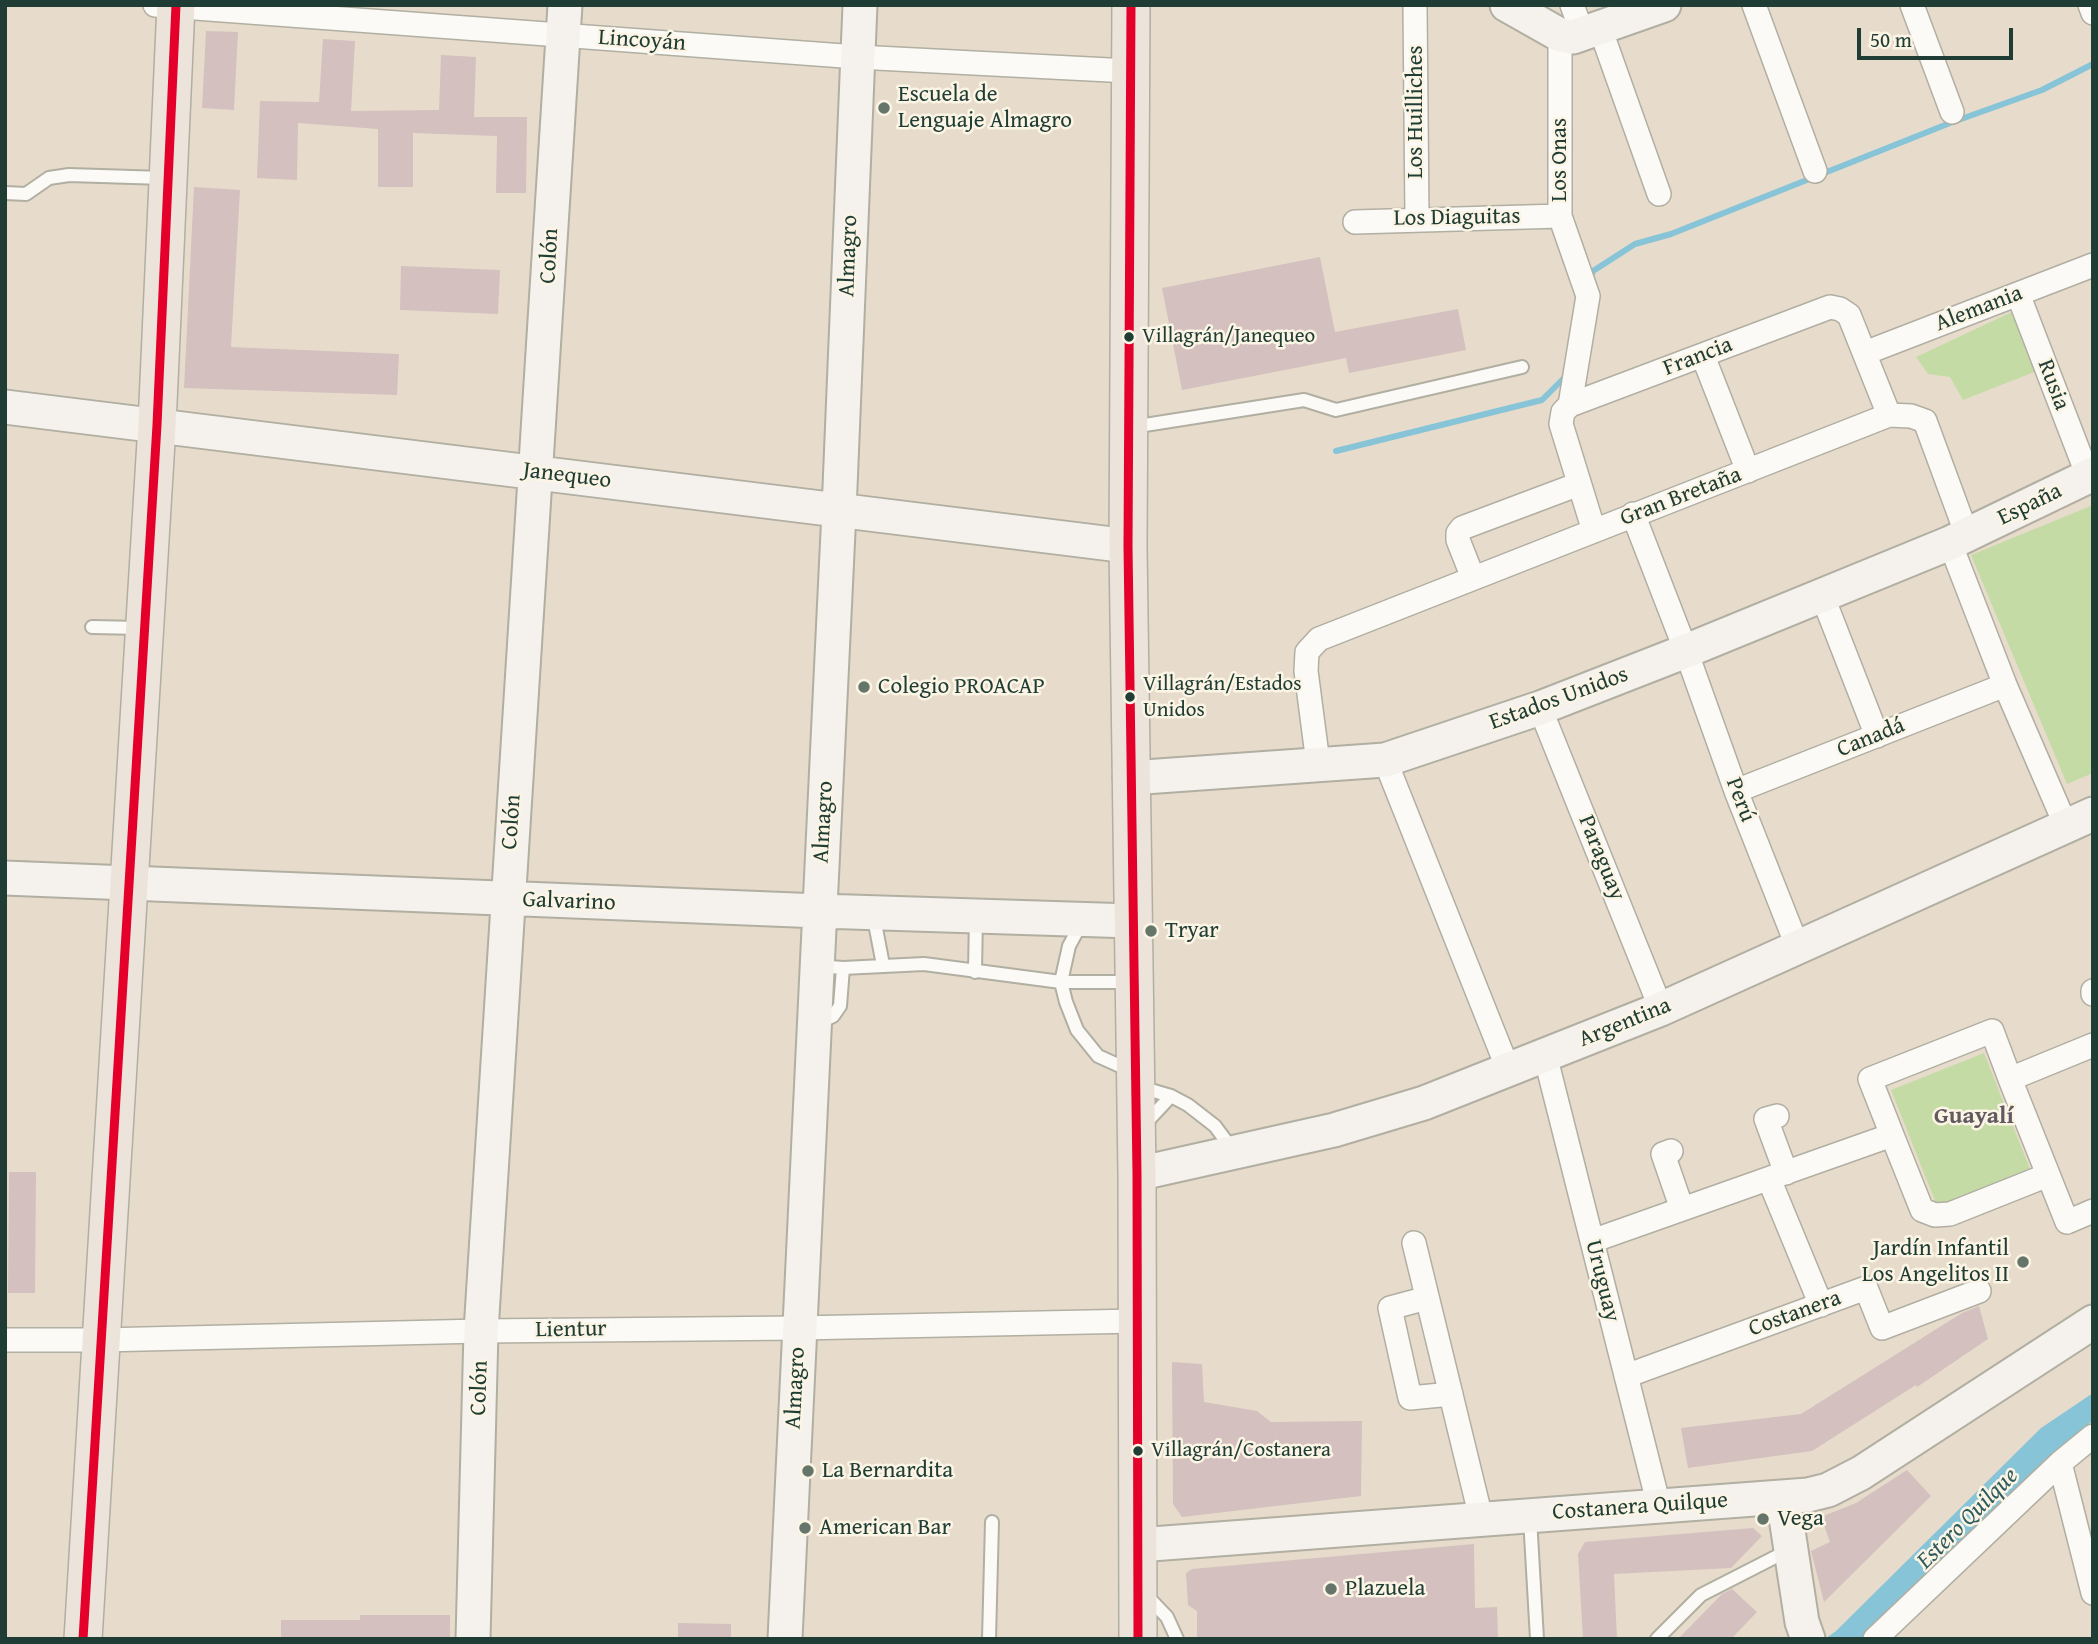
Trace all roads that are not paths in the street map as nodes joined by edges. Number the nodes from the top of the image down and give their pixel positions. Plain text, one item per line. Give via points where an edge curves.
1 (860, 5) edge
2 (1131, 5) edge
3 (1415, 5) edge
4 (1507, 5) edge
5 (1664, 5) edge
6 (1754, 5) edge
7 (1912, 5) edge
8 (2090, 5) edge
9 (169, 6) edge
10 (2093, 13) edge
11 (564, 20) edge
12 (1579, 26) edge
13 (857, 57) junction
14 (1129, 71) junction
15 (1952, 112) dead end
16 (1815, 171) dead end
17 (168, 178) junction
18 (5, 193) edge
19 (1659, 194) dead end
20 (1560, 216) junction
21 (1417, 219) junction
22 (1355, 222) dead end
23 (2093, 265) edge
24 (2018, 294) junction
25 (1865, 353) junction
26 (1703, 356) junction
27 (1522, 367) dead end
28 (1570, 405) junction
29 (5, 407) edge
30 (1889, 415) junction
31 (157, 425) junction
32 (1129, 427) junction
33 (1748, 471) junction
34 (537, 473) junction
35 (2091, 475) edge
36 (1579, 484) junction
37 (839, 510) junction
38 (1633, 514) junction
39 (1594, 531) junction
40 (1959, 539) junction
41 (1128, 546) junction
42 (1473, 578) junction
43 (1822, 595) junction
44 (92, 627) dead end
45 (145, 628) junction
46 (1686, 651) junction
47 (2005, 685) junction
48 (1541, 708) junction
49 (1877, 736) junction
50 (1385, 760) junction
51 (1318, 763) junction
52 (1130, 778) junction
53 (1736, 791) junction
54 (2080, 820) edge
55 (5, 878) edge
56 (129, 884) junction
57 (507, 899) junction
58 (820, 911) junction
59 (873, 913) junction
60 (976, 916) junction
61 (1084, 920) junction
62 (1132, 921) junction
63 (1798, 948) junction
64 (883, 965) junction
65 (830, 967) junction
66 (975, 972) junction
67 (1061, 982) junction
68 (1133, 982) junction
69 (1661, 1009) junction
70 (2093, 1045) edge
71 (1545, 1055) junction
72 (1508, 1069) junction
73 (1135, 1079) junction
74 (2010, 1079) junction
75 (1171, 1096) junction
76 (1777, 1116) dead end
77 (1136, 1134) junction
78 (1892, 1135) junction
79 (1671, 1151) dead end
80 (1235, 1152) junction
81 (1137, 1174) junction
82 (2048, 1175) junction
83 (1777, 1176) junction
84 (1682, 1209) junction
85 (2093, 1211) edge
86 (1592, 1241) junction
87 (1414, 1242) dead end
88 (1979, 1291) dead end
89 (1427, 1298) junction
90 (1821, 1305) junction
91 (1137, 1321) junction
92 (2093, 1321) edge
93 (799, 1328) junction
94 (481, 1331) junction
95 (5, 1340) edge
96 (101, 1340) junction
97 (1626, 1376) junction
98 (1451, 1394) junction
99 (2093, 1436) edge
100 (2060, 1463) junction
101 (1783, 1498) junction
102 (1658, 1506) junction
103 (1530, 1515) junction
104 (1481, 1518) junction
105 (992, 1522) dead end
106 (1138, 1545) junction
107 (1790, 1549) junction
108 (1138, 1590) junction
109 (2093, 1592) edge
110 (1798, 1633) edge
111 (83, 1639) edge
112 (473, 1639) edge
113 (785, 1639) edge
114 (989, 1639) edge
115 (1138, 1639) edge
116 (1177, 1639) edge
117 (1537, 1639) edge
118 (1657, 1639) edge
119 (1875, 1639) edge

1 - 13 street, Almagro
2 - 14 main road
3 - 21 street, Los Huilliches
4 - 12 street
5 - 12 street
6 - 16 street
7 - 15 street
8 - 10 street
9 - 11 street, Lincoyán
9 - 17 main road
11 - 13 street, Lincoyán
11 - 34 street, Colón
12 - 19 street
12 - 20 street, Los Onas
13 - 14 street, Lincoyán
13 - 37 street, Almagro
14 - 32 main road
17 - 18 lane via 69,175 49,178 26,194
17 - 31 main road
20 - 21 street, Los Diaguitas
20 - 28 street, Los Onas via 1586,288
21 - 22 street, Los Diaguitas
23 - 24 street, Alemania
24 - 25 street, Alemania
24 - 35 street, Rusia
25 - 26 street, Francia via 1849,315 1830,307
25 - 30 street, Francia
26 - 28 street, Francia
26 - 33 street
27 - 32 lane via 1336,410 1304,400
28 - 36 street via 1561,424
29 - 31 street, Janequeo
30 - 33 street, Gran Bretaña
30 - 40 street via 1926,421
31 - 34 street, Janequeo
31 - 45 main road
32 - 41 main road
33 - 38 street, Gran Bretaña
34 - 37 street, Janequeo
34 - 57 street, Colón
35 - 40 street, España
36 - 39 street
36 - 42 street via 1462,528 1458,540
37 - 41 street, Janequeo
37 - 58 street, Almagro
38 - 39 street, Gran Bretaña
38 - 46 street, Perú
39 - 42 street, Gran Bretaña
40 - 43 street, Estados Unidos
40 - 47 street
41 - 52 main road
42 - 51 street, Gran Bretaña via 1319,639 1307,652
43 - 46 street, Estados Unidos
43 - 49 street
44 - 45 lane
45 - 56 main road
46 - 48 street, Estados Unidos
46 - 53 street, Perú
47 - 49 street, Canadá
47 - 54 street
48 - 50 street, Estados Unidos
48 - 69 street, Paraguay
49 - 53 street, Canadá
50 - 51 street, Estados Unidos
50 - 72 street
51 - 52 street, Estados Unidos
52 - 62 main road
53 - 63 street, Perú
54 - 63 street, Argentina
55 - 56 street, Galvarino
56 - 57 street, Galvarino
56 - 96 main road
57 - 58 street, Galvarino
57 - 94 street, Colón
58 - 59 street, Galvarino
58 - 65 street, Almagro
59 - 60 street, Galvarino
59 - 64 lane
60 - 61 street, Galvarino
60 - 66 lane
61 - 62 street, Galvarino
61 - 67 lane via 1069,946
62 - 68 main road
63 - 69 street, Argentina
64 - 65 lane
64 - 66 lane via 924,964
65 - 93 street, Almagro via 814,1025
66 - 67 lane
67 - 68 lane
67 - 73 lane via 1077,1030 1098,1056
68 - 73 main road
69 - 71 street, Argentina
70 - 74 street
71 - 72 street, Argentina
71 - 86 street, Uruguay
72 - 80 street, Argentina via 1381,1117
73 - 75 lane
73 - 77 main road
74 - 78 street via 1992,1031 1870,1079
74 - 82 street
75 - 77 lane
75 - 80 lane via 1203,1115
76 - 83 street via 1766,1119
77 - 81 main road
78 - 82 street via 1922,1210 1935,1215 1950,1214
78 - 83 street
79 - 84 street via 1663,1154
80 - 81 street, Argentina
81 - 91 main road
82 - 85 street via 2067,1222
83 - 84 street
83 - 90 street
84 - 86 street
86 - 97 street, Uruguay
87 - 89 street
88 - 90 street, Costanera via 1882,1328 1866,1288
89 - 98 street
89 - 98 street via 1390,1308 1409,1398
90 - 97 street, Costanera
91 - 93 street, Lientur
91 - 106 main road
92 - 101 street, Costanera Quilque via 1853,1477 1828,1490
93 - 94 street, Lientur
93 - 113 street, Almagro
94 - 96 street, Lientur
94 - 112 street, Colón
95 - 96 street, Lientur
96 - 111 main road
97 - 102 street, Uruguay
98 - 104 street
99 - 100 street
100 - 109 street
100 - 119 street
101 - 102 street, Costanera Quilque
101 - 107 street
102 - 103 street, Costanera Quilque
103 - 104 street, Costanera Quilque
103 - 117 lane
104 - 106 street, Costanera Quilque
105 - 114 lane
106 - 108 main road
107 - 110 street
107 - 118 lane via 1701,1595
108 - 115 main road
108 - 116 lane via 1159,1606

